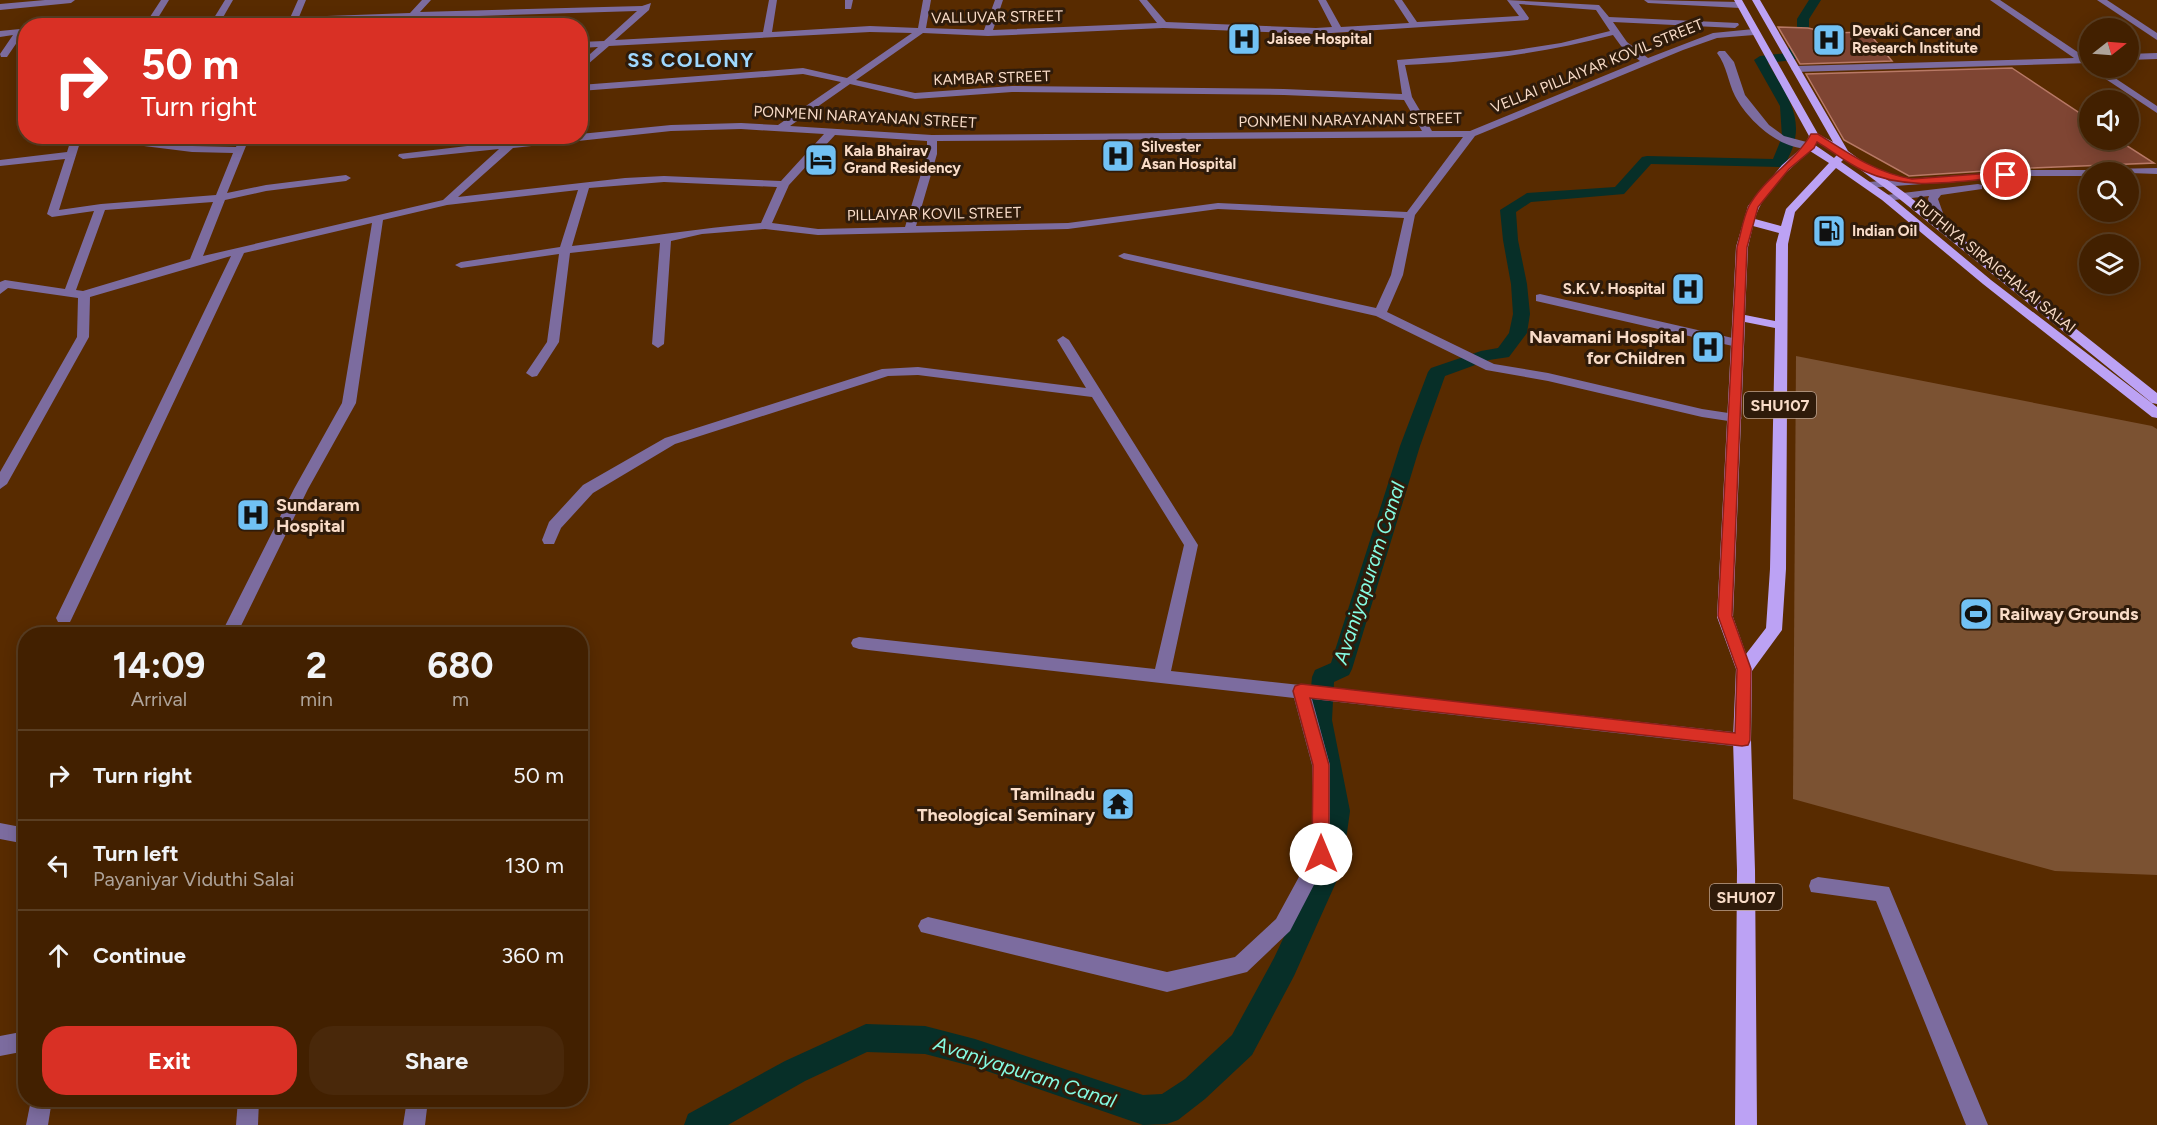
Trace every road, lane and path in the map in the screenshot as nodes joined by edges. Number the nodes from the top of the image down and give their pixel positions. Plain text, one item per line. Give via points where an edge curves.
1 (75, 0) edge
2 (165, 0) edge
3 (229, 0) edge
4 (302, 0) edge
5 (427, 0) edge
6 (773, 0) edge
7 (927, 0) edge
8 (999, 0) edge
9 (1143, 0) edge
10 (1322, 0) edge
11 (1398, 0) edge
12 (1648, 0) edge
13 (1756, 0) edge
14 (1994, 0) edge
15 (2101, 0) edge
16 (1512, 1) edge
17 (1543, 2) edge
18 (1739, 3) edge
19 (649, 4) edge
20 (1597, 4) edge
21 (2, 5) edge
22 (413, 15) junction
23 (153, 18) edge
24 (218, 18) edge
25 (294, 18) edge
26 (368, 18) edge
27 (1606, 19) junction
28 (1163, 25) junction
29 (1414, 25) junction
30 (1753, 29) junction
31 (1338, 30) junction
32 (18, 32) edge
33 (920, 32) junction
34 (1615, 32) junction
35 (988, 33) junction
36 (0, 34) edge
37 (767, 34) junction
38 (18, 35) edge
39 (2157, 37) edge
40 (604, 44) junction
41 (588, 45) edge
42 (1722, 53) dead end
43 (4, 55) dead end
44 (2079, 56) edge
45 (2157, 56) edge
46 (2139, 57) edge
47 (588, 60) edge
48 (1646, 61) junction
49 (2079, 61) edge
50 (1791, 62) junction
51 (2109, 78) edge
52 (852, 81) junction
53 (588, 87) edge
54 (1407, 97) junction
55 (2157, 111) edge
56 (782, 127) junction
57 (833, 131) junction
58 (1428, 133) junction
59 (1471, 134) junction
60 (588, 135) edge
61 (932, 138) junction
62 (1812, 141) junction
63 (74, 144) edge
64 (140, 144) dead end
65 (242, 144) edge
66 (492, 144) edge
67 (511, 144) edge
68 (240, 150) junction
69 (70, 155) junction
70 (403, 156) dead end
71 (1840, 158) junction
72 (0, 163) edge
73 (1866, 169) junction
74 (2139, 171) edge
75 (2157, 171) edge
76 (2079, 173) edge
77 (2055, 174) junction
78 (345, 178) dead end
79 (1818, 180) junction
80 (1863, 182) junction
81 (1912, 182) junction
82 (784, 184) junction
83 (1885, 184) junction
84 (584, 186) junction
85 (1937, 191) junction
86 (1901, 195) junction
87 (220, 198) junction
88 (1886, 198) junction
89 (447, 202) junction
90 (101, 207) junction
91 (1410, 215) junction
92 (378, 218) junction
93 (1749, 221) junction
94 (765, 226) junction
95 (1942, 227) junction
96 (909, 231) junction
97 (1785, 231) junction
98 (666, 239) junction
99 (565, 250) junction
100 (239, 251) junction
101 (1124, 256) dead end
102 (195, 261) junction
103 (461, 265) dead end
104 (2, 286) edge
105 (69, 294) junction
106 (84, 295) junction
107 (1540, 298) dead end
108 (1380, 314) junction
109 (1738, 317) junction
110 (1781, 326) junction
111 (1063, 340) dead end
112 (1737, 343) junction
113 (658, 344) dead end
114 (532, 373) dead end
115 (1096, 393) junction
116 (2157, 400) edge
117 (2157, 414) edge
118 (1735, 418) junction
119 (0, 484) edge
120 (549, 540) dead end
121 (64, 618) dead end
122 (232, 627) edge
123 (859, 643) dead end
124 (1744, 669) junction
125 (1162, 676) junction
126 (1301, 691) junction
127 (1742, 740) junction
128 (0, 831) edge
129 (18, 834) edge
130 (1818, 886) dead end
131 (928, 926) dead end
132 (18, 1043) edge
133 (0, 1046) edge
134 (41, 1107) edge
135 (248, 1107) edge
136 (417, 1107) edge
137 (37, 1125) edge
138 (247, 1125) edge
139 (414, 1125) edge
140 (1746, 1125) edge
141 (1977, 1125) edge

1 - 21 street
2 - 23 street
3 - 24 street
4 - 25 street
5 - 22 street
6 - 37 street
7 - 33 street
8 - 35 street
9 - 28 street
10 - 31 street
11 - 29 street
12 - 18 street
13 - 50 main road
14 - 44 street
15 - 39 street
16 - 17 street
16 - 29 street, VALLUVAR STREET via 1524,18
17 - 20 street
18 - 30 main road
19 - 22 street
19 - 40 street
20 - 27 street
22 - 26 street
27 - 30 street
27 - 34 street
28 - 31 street, VALLUVAR STREET
28 - 35 street, VALLUVAR STREET
29 - 31 street, VALLUVAR STREET
30 - 48 street, VELLAI PILLAIYAR KOVIL STREET via 1716,35
30 - 62 main road
32 - 36 street
33 - 35 street, VALLUVAR STREET
33 - 37 street, VALLUVAR STREET via 870,29
33 - 52 street
34 - 48 street
34 - 54 street via 1512,55 1400,62
37 - 40 street, VALLUVAR STREET
38 - 43 street
40 - 41 street, VALLUVAR STREET
40 - 47 street
42 - 62 street via 1740,96 1765,127 1785,139
45 - 46 street
48 - 59 street, VELLAI PILLAIYAR KOVIL STREET
49 - 50 street
50 - 71 main road
51 - 55 street
52 - 53 street, KAMBAR STREET via 803,71
52 - 54 street, KAMBAR STREET via 915,96 1024,90
52 - 56 street
54 - 58 street
56 - 57 street, PONMENI NARAYANAN STREET
56 - 60 street, PONMENI NARAYANAN STREET via 670,128
57 - 61 street, PONMENI NARAYANAN STREET
57 - 82 street
58 - 59 street, PONMENI NARAYANAN STREET
58 - 61 street, PONMENI NARAYANAN STREET
59 - 91 street
61 - 96 street via 932,154
62 - 71 main road, PUTHIYA SIRAICHALAI SALAI
62 - 93 main road, SHU107 via 1754,206
63 - 69 street
64 - 68 street
65 - 68 street
66 - 70 street, PONMENI NARAYANAN STREET
67 - 89 street
68 - 87 street
69 - 72 street
69 - 90 street via 52,214
71 - 73 main road, PUTHIYA SIRAICHALAI SALAI
71 - 79 main road, SHU107
71 - 80 main road, PUTHIYA SIRAICHALAI SALAI
73 - 81 street
73 - 83 main road, PUTHIYA SIRAICHALAI SALAI
74 - 75 street
76 - 77 street
77 - 81 street
77 - 85 street via 2038,180
78 - 87 street
79 - 80 main road via 1834,177
79 - 97 main road, SHU107 via 1790,211
80 - 83 street
80 - 88 main road, PUTHIYA SIRAICHALAI SALAI
81 - 83 street
82 - 84 street via 664,179
82 - 94 street
83 - 86 main road, PUTHIYA SIRAICHALAI SALAI
84 - 89 street
84 - 99 street
85 - 86 street
85 - 95 street via 1933,199 1935,214
86 - 88 street
86 - 95 main road, PUTHIYA SIRAICHALAI SALAI
87 - 90 street
87 - 102 street
88 - 117 main road, PUTHIYA SIRAICHALAI SALAI
89 - 92 street
90 - 105 street
91 - 96 street, PILLAIYAR KOVIL STREET via 1218,206 1068,226
91 - 108 street via 1397,275
92 - 100 street
92 - 122 street via 349,403
93 - 97 main road
93 - 109 main road, SHU107 via 1742,247
94 - 96 street, PILLAIYAR KOVIL STREET via 818,232
94 - 98 street, PILLAIYAR KOVIL STREET via 702,231
95 - 116 main road, PUTHIYA SIRAICHALAI SALAI
97 - 110 main road, SHU107
98 - 99 street, PILLAIYAR KOVIL STREET
98 - 113 street
99 - 103 street, PILLAIYAR KOVIL STREET
99 - 114 street via 553,342
100 - 102 street
100 - 121 street
101 - 108 street
102 - 106 street
104 - 105 street
105 - 106 street
106 - 119 street via 82,337
107 - 112 street
108 - 118 street via 1491,367
109 - 110 main road
109 - 112 main road, SHU107
110 - 124 main road, SHU107 via 1774,630
111 - 115 street
112 - 118 main road, SHU107
115 - 120 street via 918,370 887,372 670,441 588,489 554,526
115 - 125 street via 1191,545
118 - 124 main road, SHU107 via 1725,616
123 - 125 street
124 - 127 main road, SHU107
125 - 126 street
126 - 127 street
126 - 131 street via 1321,765 1321,854 1282,925 1240,964 1167,982
127 - 140 main road, SHU107
128 - 129 street
130 - 141 street via 1882,892
132 - 133 street
134 - 137 street
135 - 138 street
136 - 139 street

